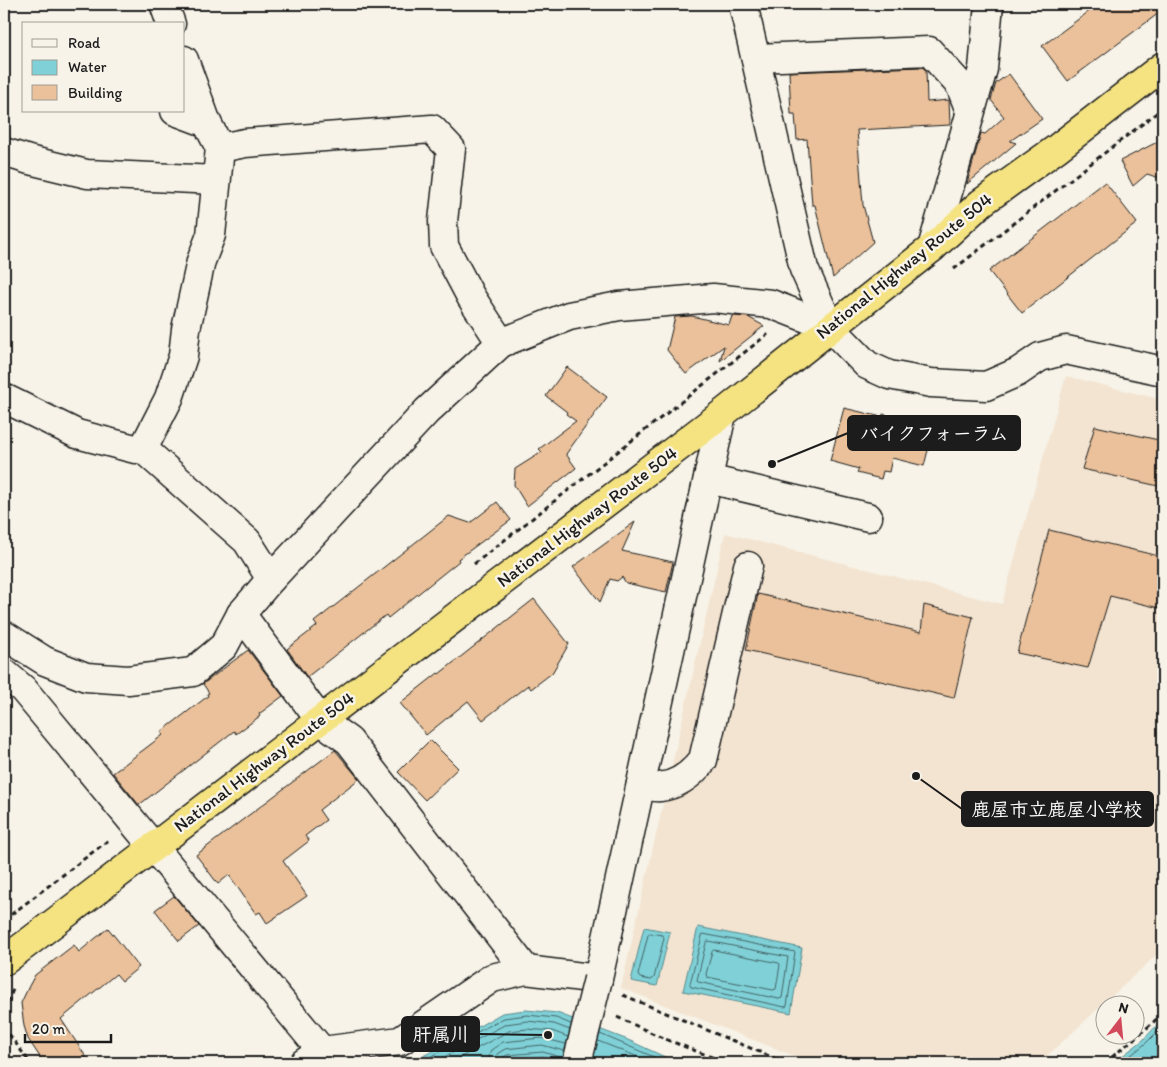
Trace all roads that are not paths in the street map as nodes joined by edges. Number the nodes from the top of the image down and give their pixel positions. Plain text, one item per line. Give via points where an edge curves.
1 (164, 4) edge
2 (743, 4) edge
3 (988, 4) edge
4 (170, 22) edge
5 (756, 58) junction
6 (185, 63) edge
7 (1163, 66) edge
8 (178, 112) edge
9 (970, 112) junction
10 (207, 123) junction
11 (220, 148) junction
12 (4, 152) edge
13 (216, 180) junction
14 (932, 248) junction
15 (830, 327) junction
16 (501, 343) junction
17 (1163, 371) edge
18 (4, 398) edge
19 (722, 414) junction
20 (144, 449) junction
21 (708, 479) junction
22 (868, 517) dead end
23 (748, 566) dead end
24 (271, 579) junction
25 (241, 614) junction
26 (4, 636) edge
27 (4, 673) edge
28 (320, 720) junction
29 (641, 784) junction
30 (154, 846) junction
31 (4, 960) edge
32 (526, 970) junction
33 (595, 990) junction
34 (313, 1057) edge
35 (577, 1063) edge

1 - 4 street
2 - 5 street
3 - 9 street via 983,69
5 - 9 street via 929,51 960,85
5 - 15 street via 804,269
6 - 10 street
7 - 14 highway, National Highway Route 504 via 980,203
8 - 10 street
9 - 14 street
10 - 11 street
11 - 13 street
11 - 16 street via 245,142 432,129 451,149 443,221 444,246 471,297
12 - 13 street via 87,174
13 - 20 street via 210,235 186,328 183,356 169,398
14 - 15 highway, National Highway Route 504
15 - 16 street via 771,304 713,298 620,306 569,316
15 - 17 street via 867,365 889,375 931,383 986,386 1018,372 1040,357 1066,350
15 - 19 highway, National Highway Route 504
16 - 24 street via 427,411
18 - 20 street via 77,434
19 - 21 street
19 - 28 highway, National Highway Route 504
20 - 24 street via 247,541
21 - 22 street
21 - 29 street
23 - 29 street via 703,760 678,783 659,788
24 - 25 street
25 - 26 street via 224,646 193,672 128,680 86,677 45,661
25 - 28 street
27 - 30 street via 23,689
28 - 30 highway, National Highway Route 504
28 - 32 street via 349,741
29 - 33 street
30 - 31 highway, National Highway Route 504
30 - 34 street
32 - 33 street
32 - 34 street via 492,978 400,1041
33 - 35 street, bridge

